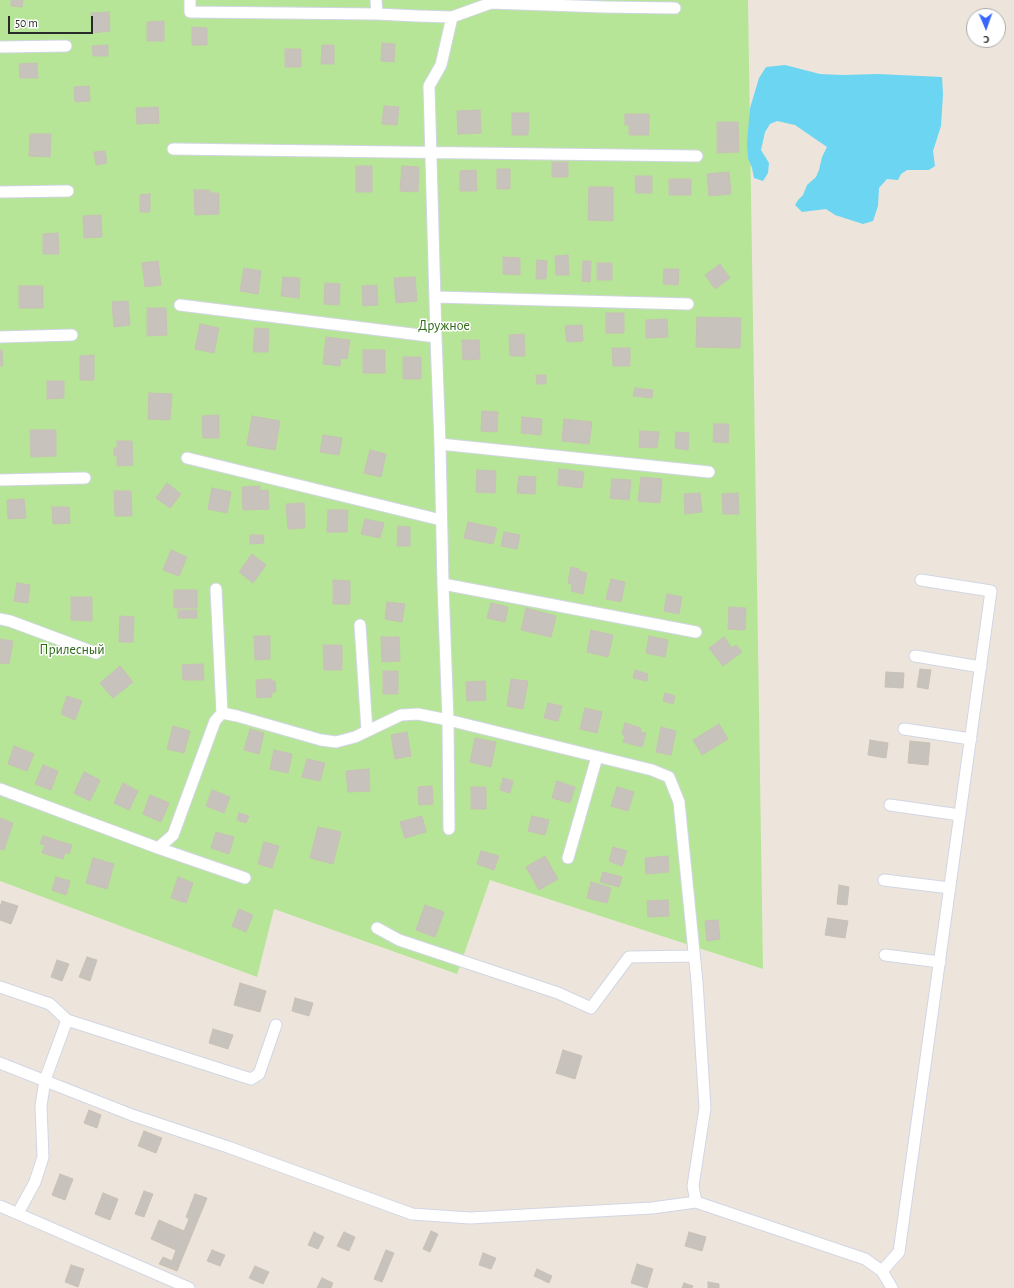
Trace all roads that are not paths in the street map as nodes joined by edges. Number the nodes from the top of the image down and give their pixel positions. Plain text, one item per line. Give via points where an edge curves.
1 (190, 0) edge
2 (376, 0) edge
3 (491, 1) edge
4 (675, 8) dead end
5 (377, 14) junction
6 (452, 17) junction
7 (66, 46) dead end
8 (0, 47) edge
9 (173, 149) dead end
10 (430, 153) junction
11 (697, 156) dead end
12 (68, 191) dead end
13 (0, 192) edge
14 (435, 297) junction
15 (688, 304) dead end
16 (180, 306) dead end
17 (72, 335) dead end
18 (0, 336) edge
19 (436, 337) junction
20 (440, 444) junction
21 (187, 458) dead end
22 (709, 472) dead end
23 (85, 478) dead end
24 (0, 480) edge
25 (441, 520) junction
26 (921, 580) dead end
27 (443, 584) junction
28 (216, 589) dead end
29 (0, 619) edge
30 (360, 625) dead end
31 (696, 632) dead end
32 (96, 653) dead end
33 (915, 656) dead end
34 (981, 666) junction
35 (222, 713) junction
36 (448, 720) junction
37 (904, 729) dead end
38 (367, 731) junction
39 (971, 739) junction
40 (597, 757) junction
41 (0, 789) edge
42 (890, 805) dead end
43 (960, 815) junction
44 (449, 829) dead end
45 (158, 848) junction
46 (568, 858) dead end
47 (245, 878) dead end
48 (884, 880) dead end
49 (950, 888) junction
50 (377, 928) dead end
51 (886, 955) dead end
52 (693, 956) junction
53 (940, 962) junction
54 (0, 987) edge
55 (67, 1020) junction
56 (276, 1025) dead end
57 (0, 1063) edge
58 (45, 1080) junction
59 (696, 1202) junction
60 (0, 1206) edge
61 (18, 1213) junction
62 (882, 1271) junction
63 (189, 1288) edge
64 (892, 1288) edge

1 - 5 street via 190,12
2 - 5 street
3 - 4 street
3 - 6 street
5 - 6 street
6 - 10 street via 441,65 429,86
7 - 8 street
9 - 10 street
10 - 11 street
10 - 14 street
12 - 13 street
14 - 15 street
14 - 19 street
16 - 19 street
17 - 18 street
19 - 20 street
20 - 22 street
20 - 25 street
21 - 25 street
23 - 24 street
25 - 27 street
26 - 34 street via 991,591
27 - 31 street
27 - 36 street
28 - 35 street
29 - 32 street
30 - 38 street
33 - 34 street
34 - 39 street
35 - 38 street via 336,742
35 - 45 street via 215,721 173,835
36 - 38 street via 418,714 401,715
36 - 40 street
36 - 44 street
37 - 39 street
39 - 43 street
40 - 46 street
40 - 52 street via 652,770 669,777 680,802
41 - 45 street
42 - 43 street
43 - 49 street
45 - 47 street
48 - 49 street
49 - 53 street
50 - 52 street via 399,940 558,993 591,1008 629,957
51 - 53 street
52 - 59 street via 705,1108 693,1186
53 - 62 street via 899,1252
54 - 55 street via 50,1004
55 - 56 street via 251,1078 259,1074
55 - 58 street
57 - 58 street
58 - 59 street via 132,1115 412,1214 470,1218 652,1208
58 - 61 street via 41,1106 43,1157 35,1182
59 - 62 street via 865,1259
60 - 61 street
61 - 63 street
62 - 64 street

